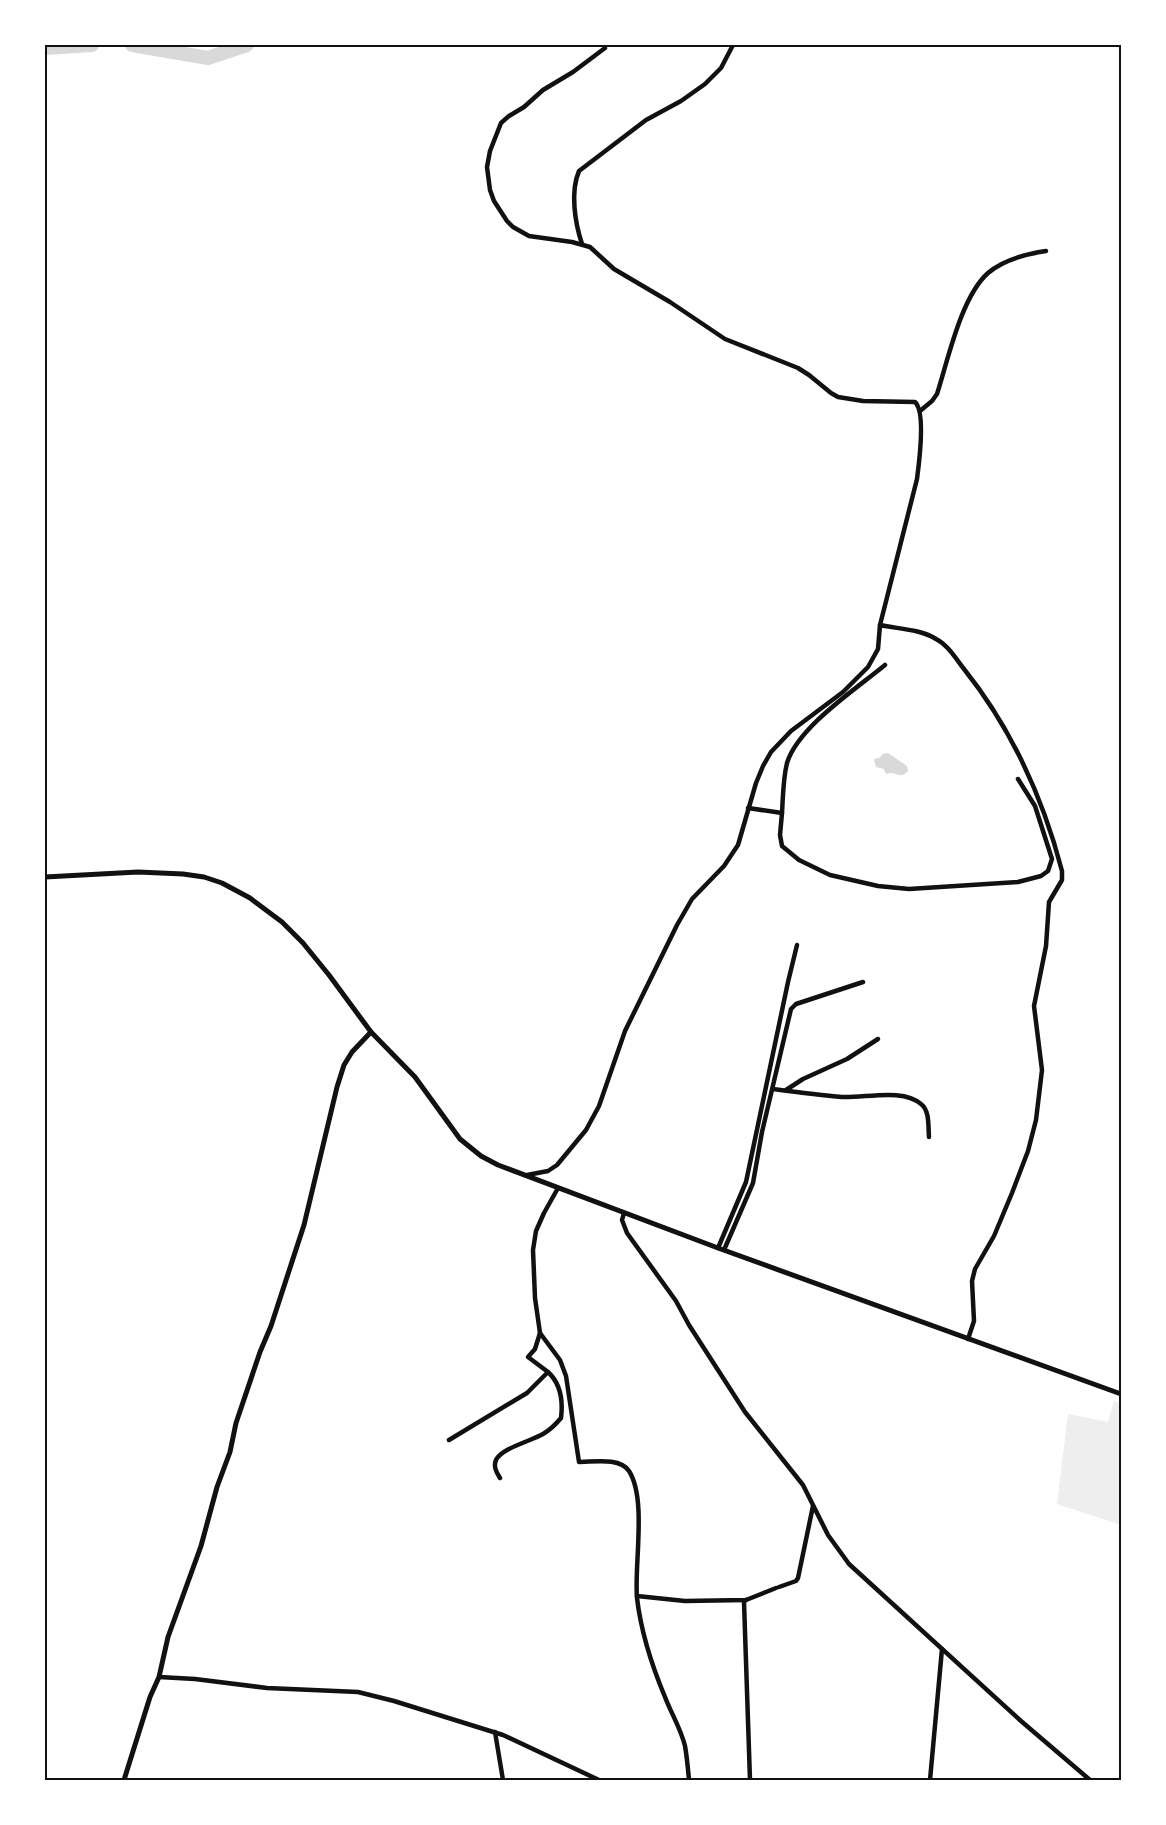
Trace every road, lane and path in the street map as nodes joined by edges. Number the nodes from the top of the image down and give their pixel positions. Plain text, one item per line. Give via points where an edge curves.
1 (733, 45) edge
2 (605, 48) dead end
3 (582, 244) junction
4 (1046, 251) dead end
5 (920, 411) junction
6 (880, 625) junction
7 (885, 665) dead end
8 (1018, 779) dead end
9 (748, 808) junction
10 (782, 813) junction
11 (45, 877) edge
12 (797, 945) dead end
13 (863, 982) dead end
14 (371, 1032) junction
15 (878, 1039) dead end
16 (773, 1089) junction
17 (786, 1090) junction
18 (929, 1137) dead end
19 (527, 1175) junction
20 (558, 1188) junction
21 (624, 1213) junction
22 (721, 1249) junction
23 (540, 1333) junction
24 (968, 1339) junction
25 (548, 1372) junction
26 (1121, 1394) edge
27 (449, 1440) dead end
28 (500, 1478) dead end
29 (814, 1504) junction
30 (637, 1596) junction
31 (746, 1600) junction
32 (942, 1649) junction
33 (159, 1677) junction
34 (495, 1732) junction
35 (124, 1780) edge
36 (503, 1780) edge
37 (599, 1780) edge
38 (689, 1780) edge
39 (750, 1780) edge
40 (930, 1780) edge
41 (1090, 1780) edge

1 - 3 street via 721,68 705,84 646,120 579,171 574,211
2 - 3 street via 504,120 488,158 488,179 494,201 513,227 529,236
3 - 5 street via 596,251 620,274 670,302 725,339 798,368 831,394 849,400 914,402
4 - 5 street via 999,266 980,282 956,331 937,394
5 - 6 street via 917,480
6 - 9 street via 878,649 873,660 860,676 791,730 771,752
6 - 24 street via 936,638 982,691 1029,775 1062,871 1062,880 1049,902 1046,946 1034,1006 1042,1070 1036,1120 1024,1164 994,1236 975,1269 972,1287 974,1321
7 - 10 street via 815,723 801,739 787,764
8 - 10 street via 1035,806 1052,859 1048,871 1041,876 1018,882 909,889 830,875 799,860 782,846
9 - 10 street
9 - 19 street via 732,856 692,899 640,999 593,1120 557,1165 548,1171
11 - 14 street via 162,872 222,882 250,898 293,933
12 - 22 street via 746,1182
13 - 16 street via 793,1006
14 - 19 street via 415,1077 460,1139 481,1156
14 - 33 street via 348,1059 339,1080 304,1225 236,1423 201,1546 167,1641
15 - 17 street
16 - 17 street
16 - 22 street via 753,1183
17 - 18 street via 844,1097 889,1094 908,1097 927,1111
19 - 20 street
20 - 21 street
20 - 23 street via 539,1222 534,1241 535,1298
21 - 22 street
21 - 29 street via 622,1220 627,1233 676,1301 745,1412 793,1471
22 - 24 street
23 - 25 street via 535,1349 528,1357
23 - 30 street via 560,1360 566,1376 578,1462 617,1462 629,1471 637,1499
24 - 26 street
25 - 27 street via 527,1393
25 - 28 street via 559,1387 561,1418 544,1433 503,1452 495,1463
29 - 31 street via 796,1581
29 - 32 street via 828,1535 849,1564
30 - 31 street via 685,1601
30 - 38 street via 648,1650 685,1746
31 - 39 street
32 - 40 street
32 - 41 street
33 - 34 street via 268,1688 358,1692
33 - 35 street
34 - 36 street
34 - 37 street

